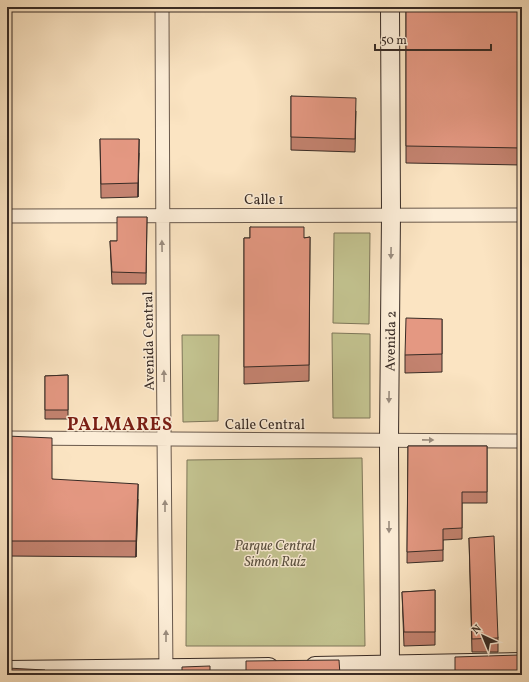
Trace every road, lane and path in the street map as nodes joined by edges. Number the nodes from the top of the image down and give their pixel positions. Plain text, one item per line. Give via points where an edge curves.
1 (162, 7) edge
2 (390, 7) edge
3 (391, 214) junction
4 (162, 215) junction
5 (522, 215) edge
6 (7, 216) edge
7 (7, 438) edge
8 (165, 439) junction
9 (389, 440) junction
10 (522, 442) edge
11 (522, 662) edge
12 (390, 669) edge
13 (7, 670) edge
14 (166, 672) edge

1 - 4 street, Avenida Central
2 - 3 main road, Avenida 2
3 - 4 street, Calle 1
3 - 5 street, Calle 1
3 -> 9 main road, Avenida 2
4 - 6 street, Calle 1
8 -> 4 street, Avenida Central
7 - 8 street, Calle Central
8 - 9 street, Calle Central
14 -> 8 street, Avenida Central
9 -> 10 street, Calle Central
9 -> 12 main road, Avenida 2
11 - 12 main road
12 - 14 main road via 294,666
13 - 14 main road

